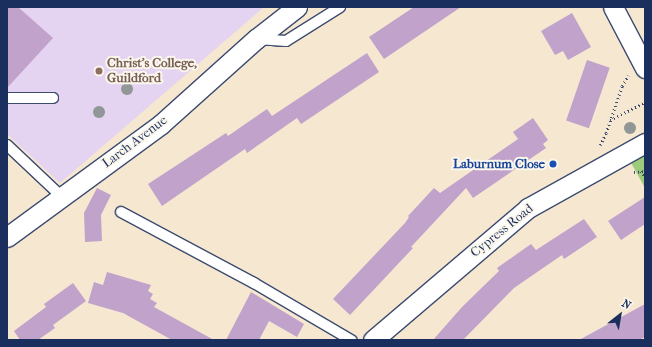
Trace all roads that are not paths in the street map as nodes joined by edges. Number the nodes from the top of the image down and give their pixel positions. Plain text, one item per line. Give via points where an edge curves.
1 (297, 7) edge
2 (340, 7) edge
3 (613, 7) edge
4 (256, 39) junction
5 (637, 71) edge
6 (7, 98) edge
7 (53, 98) dead end
8 (645, 143) edge
9 (7, 145) edge
10 (62, 197) junction
11 (121, 212) dead end
12 (7, 237) edge
13 (379, 338) edge
14 (351, 340) edge

1 - 4 street, Larch Avenue
2 - 4 lane via 286,41
3 - 5 street
4 - 10 street, Larch Avenue via 160,125
6 - 7 lane
8 - 13 street, Cypress Road via 528,208
9 - 10 lane
10 - 12 street, Larch Avenue
11 - 14 lane via 254,283

